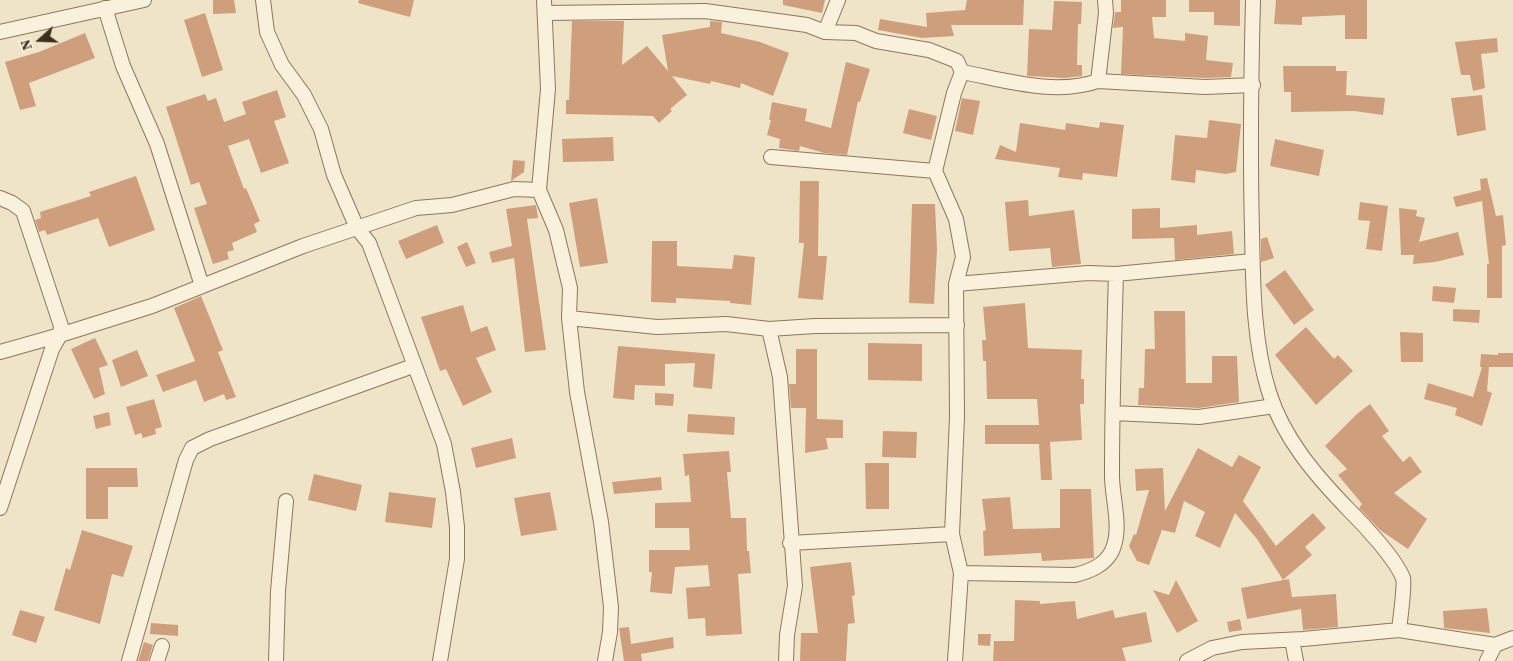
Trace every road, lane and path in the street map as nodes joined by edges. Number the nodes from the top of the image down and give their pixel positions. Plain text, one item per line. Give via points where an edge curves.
1 (144, 0) edge
2 (263, 0) edge
3 (838, 0) edge
4 (1105, 0) edge
5 (1253, 0) edge
6 (545, 7) edge
7 (105, 8) junction
8 (0, 32) edge
9 (825, 32) junction
10 (962, 72) junction
11 (1098, 82) junction
12 (1253, 85) junction
13 (771, 156) dead end
14 (935, 171) junction
15 (539, 190) junction
16 (0, 198) edge
17 (357, 228) junction
18 (1252, 260) junction
19 (1116, 274) junction
20 (956, 284) junction
21 (202, 286) junction
22 (569, 318) junction
23 (957, 325) junction
24 (769, 329) junction
25 (60, 335) junction
26 (0, 352) edge
27 (413, 366) junction
28 (1274, 406) junction
29 (1113, 413) junction
30 (286, 501) dead end
31 (0, 508) edge
32 (952, 534) junction
33 (790, 543) junction
34 (961, 573) junction
35 (1399, 630) junction
36 (1513, 638) edge
37 (1292, 640) junction
38 (1495, 645) junction
39 (162, 646) dead end
40 (129, 661) edge
41 (157, 661) edge
42 (276, 661) edge
43 (440, 661) edge
44 (605, 661) edge
45 (786, 661) edge
46 (955, 661) edge
47 (1187, 661) edge
48 (1296, 661) edge
49 (1487, 661) edge

1 - 7 street
2 - 17 street via 267,32 282,65 304,95 321,129 334,175
3 - 9 street
4 - 11 street
5 - 12 street
6 - 9 street via 705,11 806,25
6 - 15 street via 548,89
7 - 8 street
7 - 21 street via 122,66 157,144
9 - 10 street via 856,33 876,41 930,50 957,61
10 - 11 street via 1028,85 1081,87
10 - 14 street
11 - 12 street via 1205,87
12 - 18 street
13 - 14 street
14 - 20 street via 956,219 963,257
15 - 17 street via 514,189 452,205 416,208
15 - 22 street via 556,230 570,288
16 - 25 street via 22,211 61,326
17 - 21 street
17 - 27 street via 369,243
18 - 19 street
18 - 28 street via 1261,355
19 - 20 street via 1088,273
19 - 29 street
20 - 23 street
21 - 25 street via 152,306
22 - 24 street via 657,327 726,324
22 - 44 street via 577,392 608,577 610,632
23 - 24 street
23 - 32 street
24 - 33 street via 780,377
25 - 26 street
25 - 31 street via 52,349
27 - 40 street via 192,448
27 - 43 street via 444,444 457,527 457,559
28 - 29 street via 1199,417
28 - 35 street via 1287,433 1323,483 1374,536 1403,578
29 - 34 street via 1112,475 1117,528 1112,550 1102,563 1075,575
30 - 42 street
32 - 33 street
32 - 34 street
33 - 45 street via 795,586
34 - 46 street
35 - 37 street
35 - 38 street
36 - 38 street
37 - 47 street via 1242,642 1212,648
37 - 48 street
38 - 49 street
39 - 41 street

